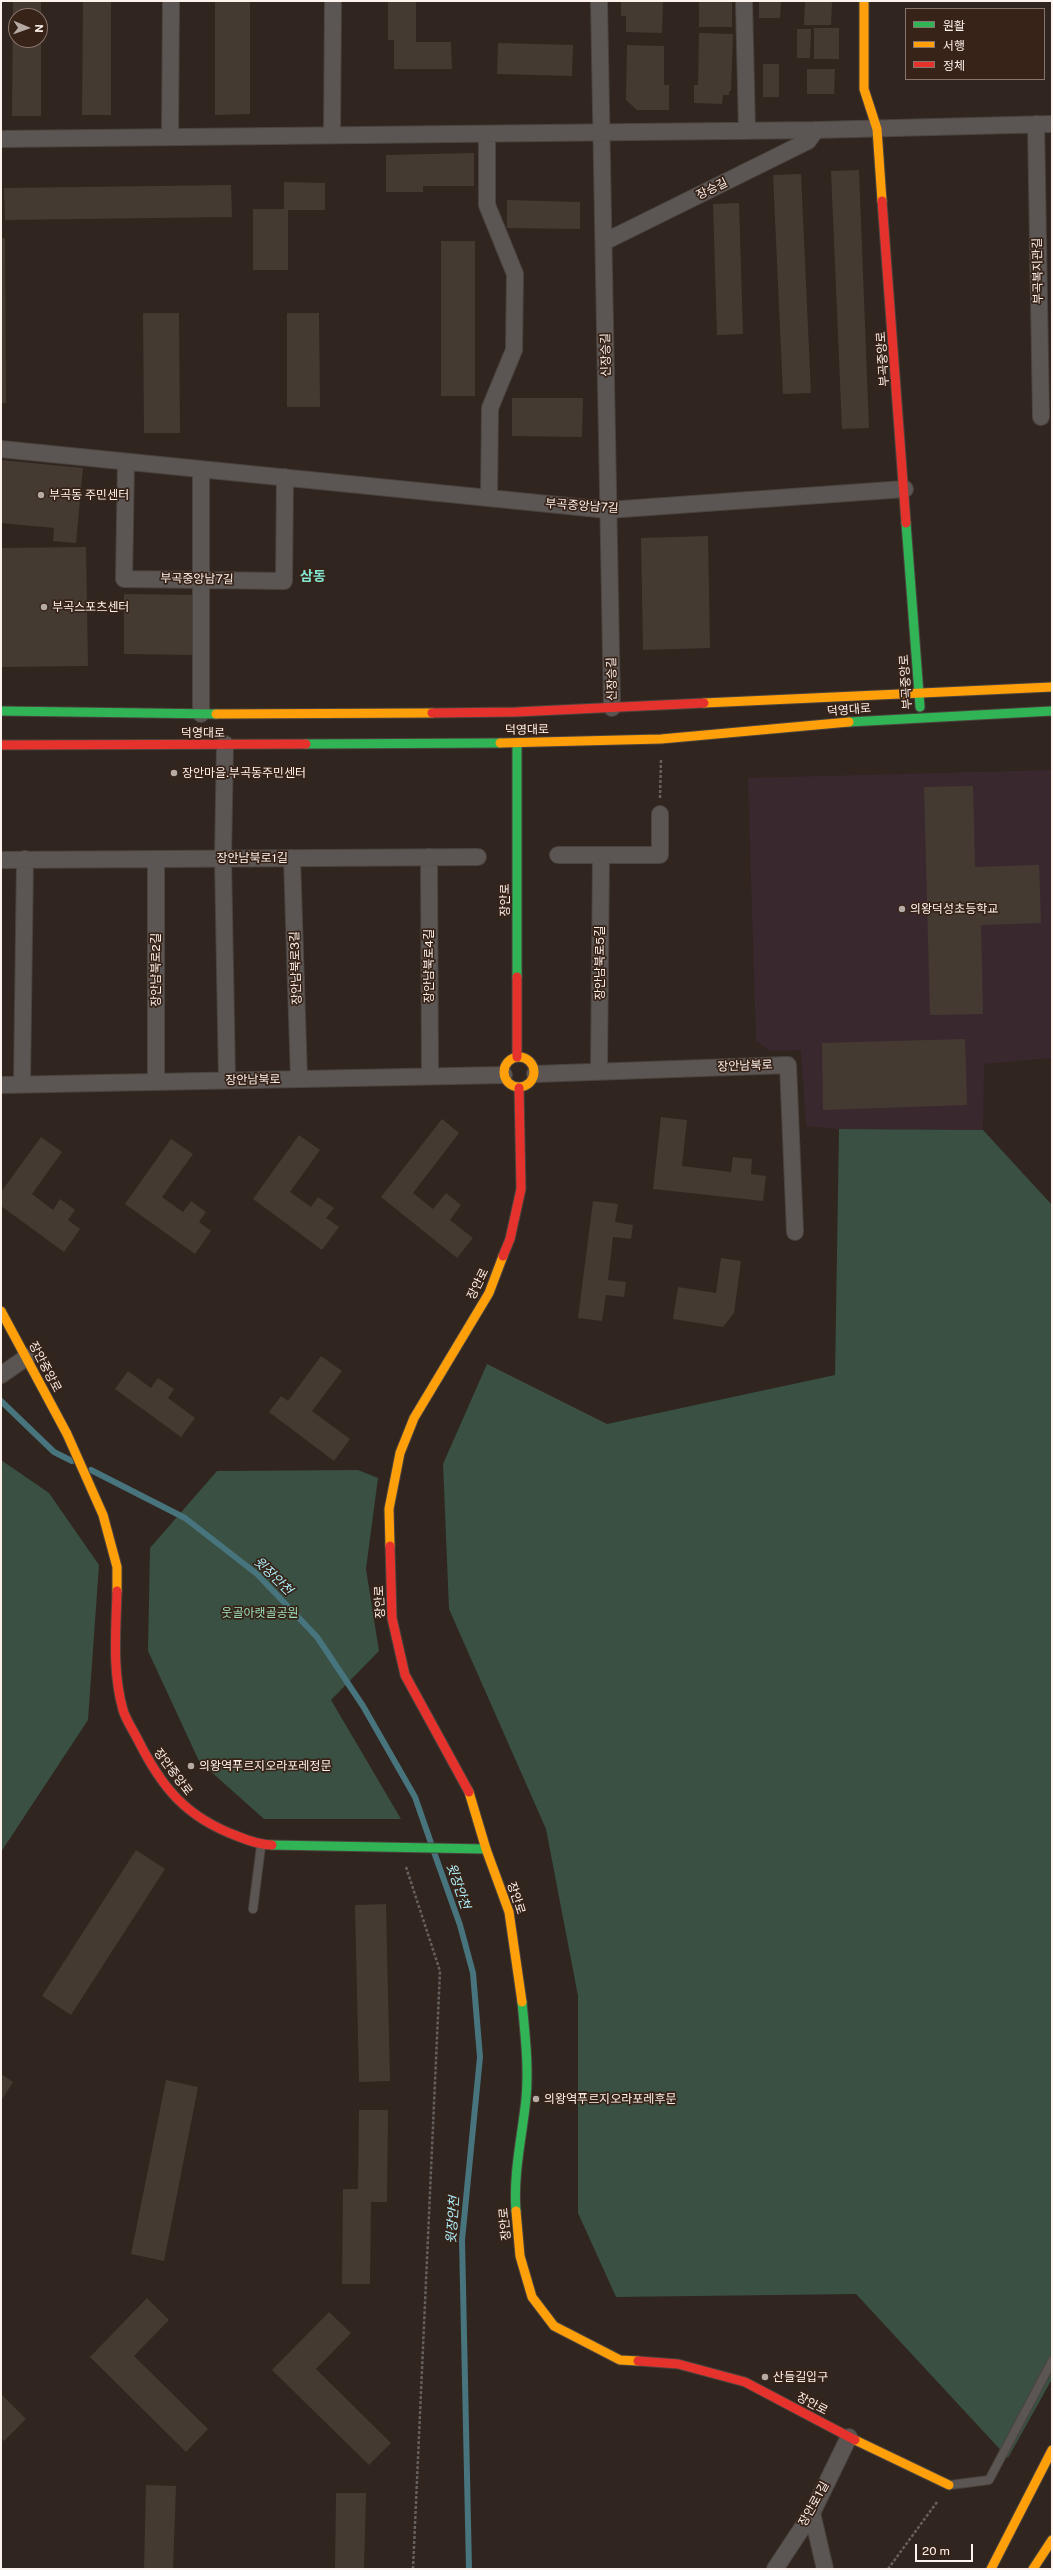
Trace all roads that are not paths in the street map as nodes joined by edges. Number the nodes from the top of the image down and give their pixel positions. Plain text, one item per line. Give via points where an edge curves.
1 (171, 1) edge
2 (333, 1) edge
3 (599, 1) edge
4 (744, 1) edge
5 (864, 1) edge
6 (1036, 124) junction
7 (1052, 124) edge
8 (877, 129) junction
9 (747, 130) junction
10 (816, 130) junction
11 (602, 132) junction
12 (488, 134) junction
13 (332, 136) junction
14 (170, 137) junction
15 (1, 139) edge
16 (604, 242) junction
17 (1041, 417) dead end
18 (1, 449) edge
19 (126, 462) junction
20 (201, 470) junction
21 (285, 477) junction
22 (904, 489) junction
23 (489, 498) junction
24 (608, 510) junction
25 (201, 580) junction
26 (1052, 687) edge
27 (919, 692) junction
28 (612, 708) junction
29 (1, 711) edge
30 (1052, 711) edge
31 (201, 714) junction
32 (920, 718) junction
33 (517, 743) junction
34 (225, 744) junction
35 (1, 746) edge
36 (660, 814) road end
37 (558, 855) dead end
38 (601, 856) junction
39 (429, 857) junction
40 (478, 857) dead end
41 (156, 858) junction
42 (223, 858) junction
43 (292, 858) junction
44 (25, 859) junction
45 (1, 860) edge
46 (517, 1057) junction
47 (599, 1070) junction
48 (535, 1074) junction
49 (504, 1075) junction
50 (430, 1076) junction
51 (299, 1079) junction
52 (227, 1080) junction
53 (156, 1082) junction
54 (22, 1084) junction
55 (1, 1085) edge
56 (519, 1088) junction
57 (795, 1232) dead end
58 (1, 1311) edge
59 (27, 1357) junction
60 (3, 1374) edge
61 (261, 1845) junction
62 (486, 1849) junction
63 (253, 1909) dead end
64 (1052, 2361) edge
65 (850, 2437) junction
66 (1052, 2450) edge
67 (949, 2485) joint
68 (1032, 2511) dead end
69 (812, 2513) junction
70 (1052, 2540) edge
71 (779, 2566) edge
72 (825, 2569) edge
73 (991, 2569) edge
74 (996, 2569) edge
75 (1033, 2569) edge

1 - 14 street
2 - 13 street
3 - 11 street, 신장승길
4 - 9 street
5 - 8 main road, 부곡중앙로 via 864,89
6 - 7 street
6 - 8 street
6 - 17 street, 부곡복지관길
8 - 10 street
8 - 22 main road, 부곡중앙로
9 - 10 street
9 - 11 street
10 - 16 street, 장승길 via 808,142
11 - 12 street
11 - 16 street, 신장승길
12 - 13 street
12 - 23 street via 487,205 515,274 514,350 490,408
13 - 14 street
14 - 15 street
16 - 24 street, 신장승길
18 - 19 street, 부곡중앙남7길
19 - 20 street, 부곡중앙남7길
19 - 25 street, 부곡중앙남7길 via 124,579
20 - 21 street, 부곡중앙남7길
20 - 25 street
21 - 23 street, 부곡중앙남7길
21 - 25 street, 부곡중앙남7길 via 284,581
22 - 24 street, 부곡중앙남7길
22 - 27 main road, 부곡중앙로
23 - 24 street, 부곡중앙남7길
24 - 28 street, 신장승길
25 - 31 street
26 - 27 main road, 덕영대로
27 - 28 main road, 덕영대로
27 - 32 main road, 부곡중앙로
28 - 31 main road, 덕영대로 via 516,712
29 - 31 main road, 덕영대로
30 - 32 main road, 덕영대로
32 - 33 main road, 덕영대로 via 661,739
33 - 34 main road, 덕영대로
33 - 46 main road, 장안로
34 - 35 main road, 덕영대로
34 - 42 street
36 - 38 street via 660,855
37 - 38 street
38 - 47 street, 장안남북로5길
39 - 40 street, 장안남북로1길
39 - 43 street, 장안남북로1길
39 - 50 street, 장안남북로4길
41 - 42 street, 장안남북로1길
41 - 44 street, 장안남북로1길
41 - 53 street, 장안남북로2길
42 - 43 street, 장안남북로1길
42 - 52 street
43 - 51 street, 장안남북로3길
44 - 45 street, 장안남북로1길
44 - 54 street
46 - 48 main road via 526,1059 533,1065
46 - 49 main road via 510,1060 505,1067
47 - 48 street, 장안남북로
47 - 57 street, 장안남북로 via 788,1065
48 - 56 main road via 527,1086
49 - 50 street, 장안남북로
49 - 56 main road via 507,1081
50 - 51 street, 장안남북로
51 - 52 street, 장안남북로
52 - 53 street, 장안남북로
53 - 54 street, 장안남북로
54 - 55 street, 장안남북로
56 - 62 main road, 장안로 via 521,1189 510,1240 490,1293 414,1418 400,1453 389,1509 392,1618 405,1675 470,1794
58 - 59 main road, 장안중앙로
59 - 60 street
59 - 61 main road, 장안중앙로 via 67,1434 103,1515 117,1567 114,1671 123,1711 147,1758 173,1795 197,1818 220,1830
61 - 62 main road, 장안중앙로
61 - 63 lane
62 - 65 main road, 장안로 via 509,1912 520,1975 526,2051 526,2098 514,2188 520,2256 532,2297 554,2326 620,2360 678,2364 745,2382
64 - 67 lane via 989,2480
65 - 67 main road, 장안로
65 - 69 street, 장안로1길
66 - 73 main road
68 - 74 main road
69 - 71 street, 장안로1길
69 - 72 street
70 - 75 main road

